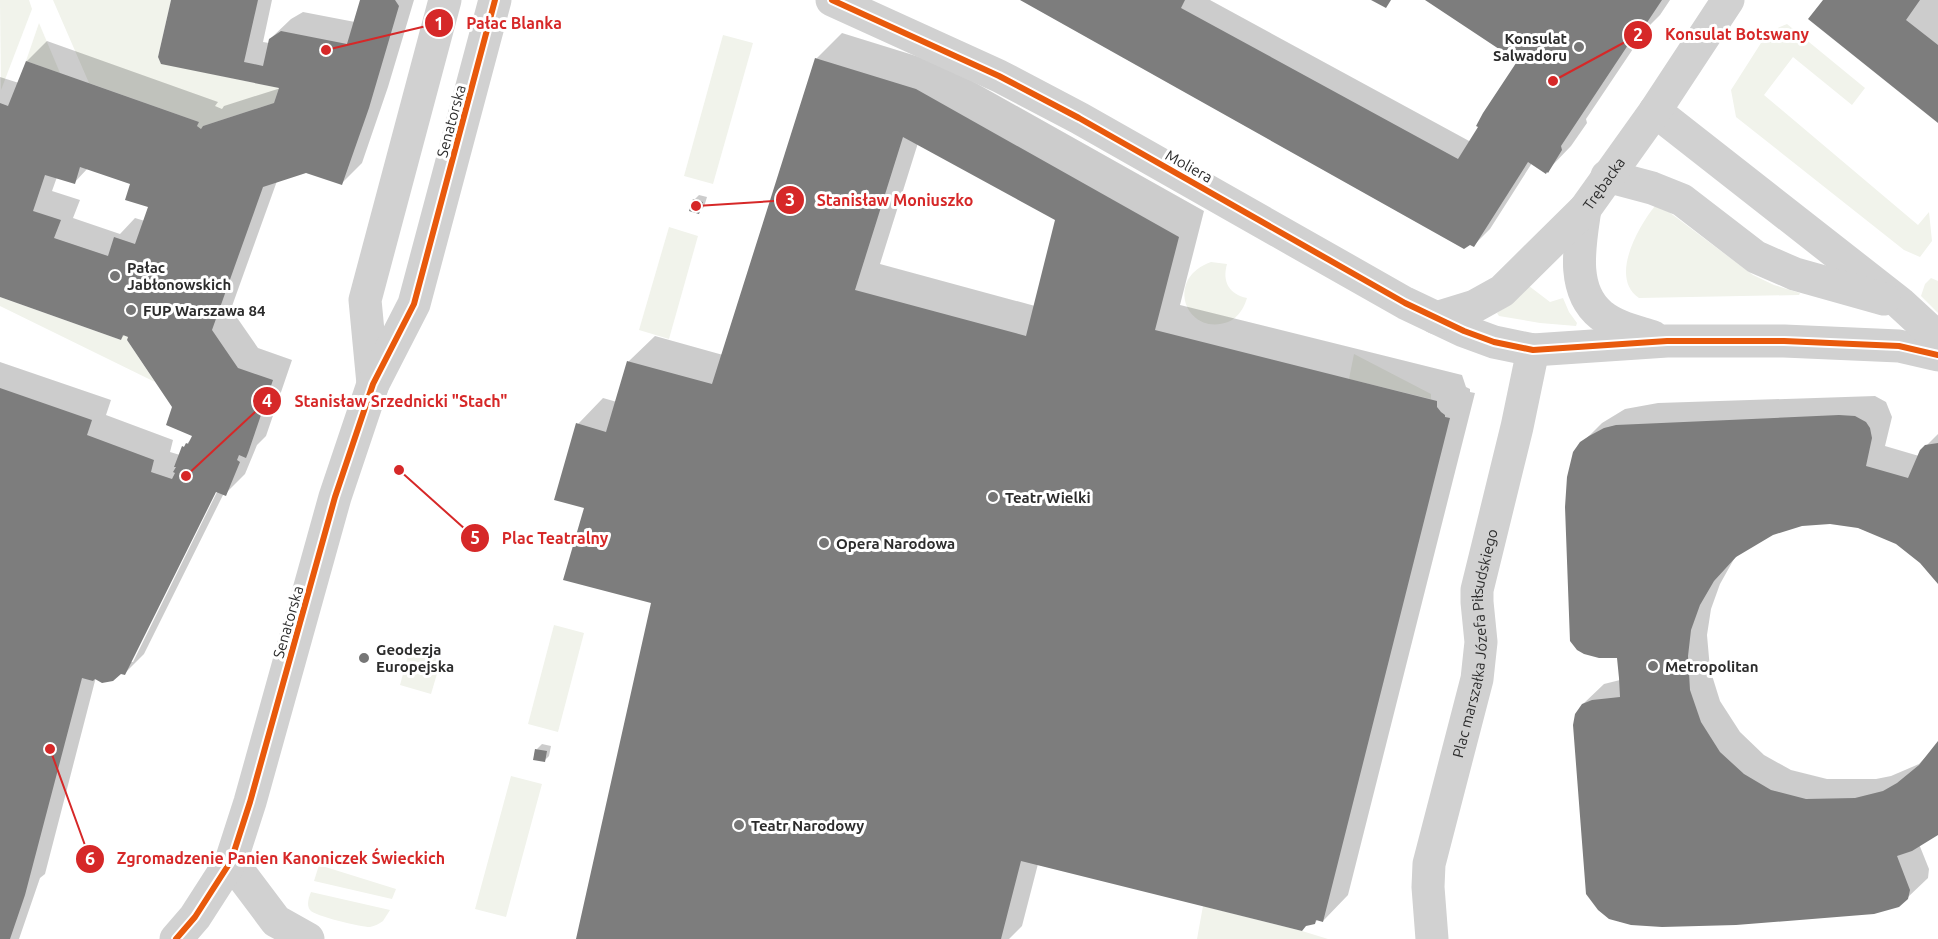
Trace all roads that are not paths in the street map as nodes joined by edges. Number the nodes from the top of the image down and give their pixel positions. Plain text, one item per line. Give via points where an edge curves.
1 (445, 0) edge
2 (495, 0) edge
3 (832, 0) edge
4 (1728, 0) edge
5 (1656, 111) junction
6 (1607, 176) junction
7 (1585, 209) junction
8 (1900, 303) junction
9 (1436, 318) junction
10 (1938, 338) edge
11 (1667, 341) junction
12 (1533, 350) junction
13 (1938, 355) edge
14 (373, 384) junction
15 (231, 861) junction
16 (176, 939) edge
17 (308, 939) edge
18 (1432, 939) edge

1 - 14 street, Senatorska via 365,300
2 - 14 street, Senatorska via 414,304
3 - 9 street, Moliera via 999,76 1079,118
4 - 5 street, Trębacka
5 - 6 street, Trębacka
5 - 8 street
6 - 7 street, Trębacka
6 - 8 street via 1682,200 1756,257 1795,274
7 - 9 street, Trębacka via 1502,291 1475,306
7 - 11 street via 1579,251 1588,301 1619,326
8 - 10 street
9 - 12 street, Moliera via 1494,342
11 - 12 street, Moliera
11 - 13 street via 1899,346
12 - 18 street, Plac marszałka Józefa Piłsudskiego via 1477,590 1481,642 1477,679 1429,864
14 - 15 street, Senatorska via 335,497
15 - 16 street, Senatorska
15 - 17 street via 276,921

